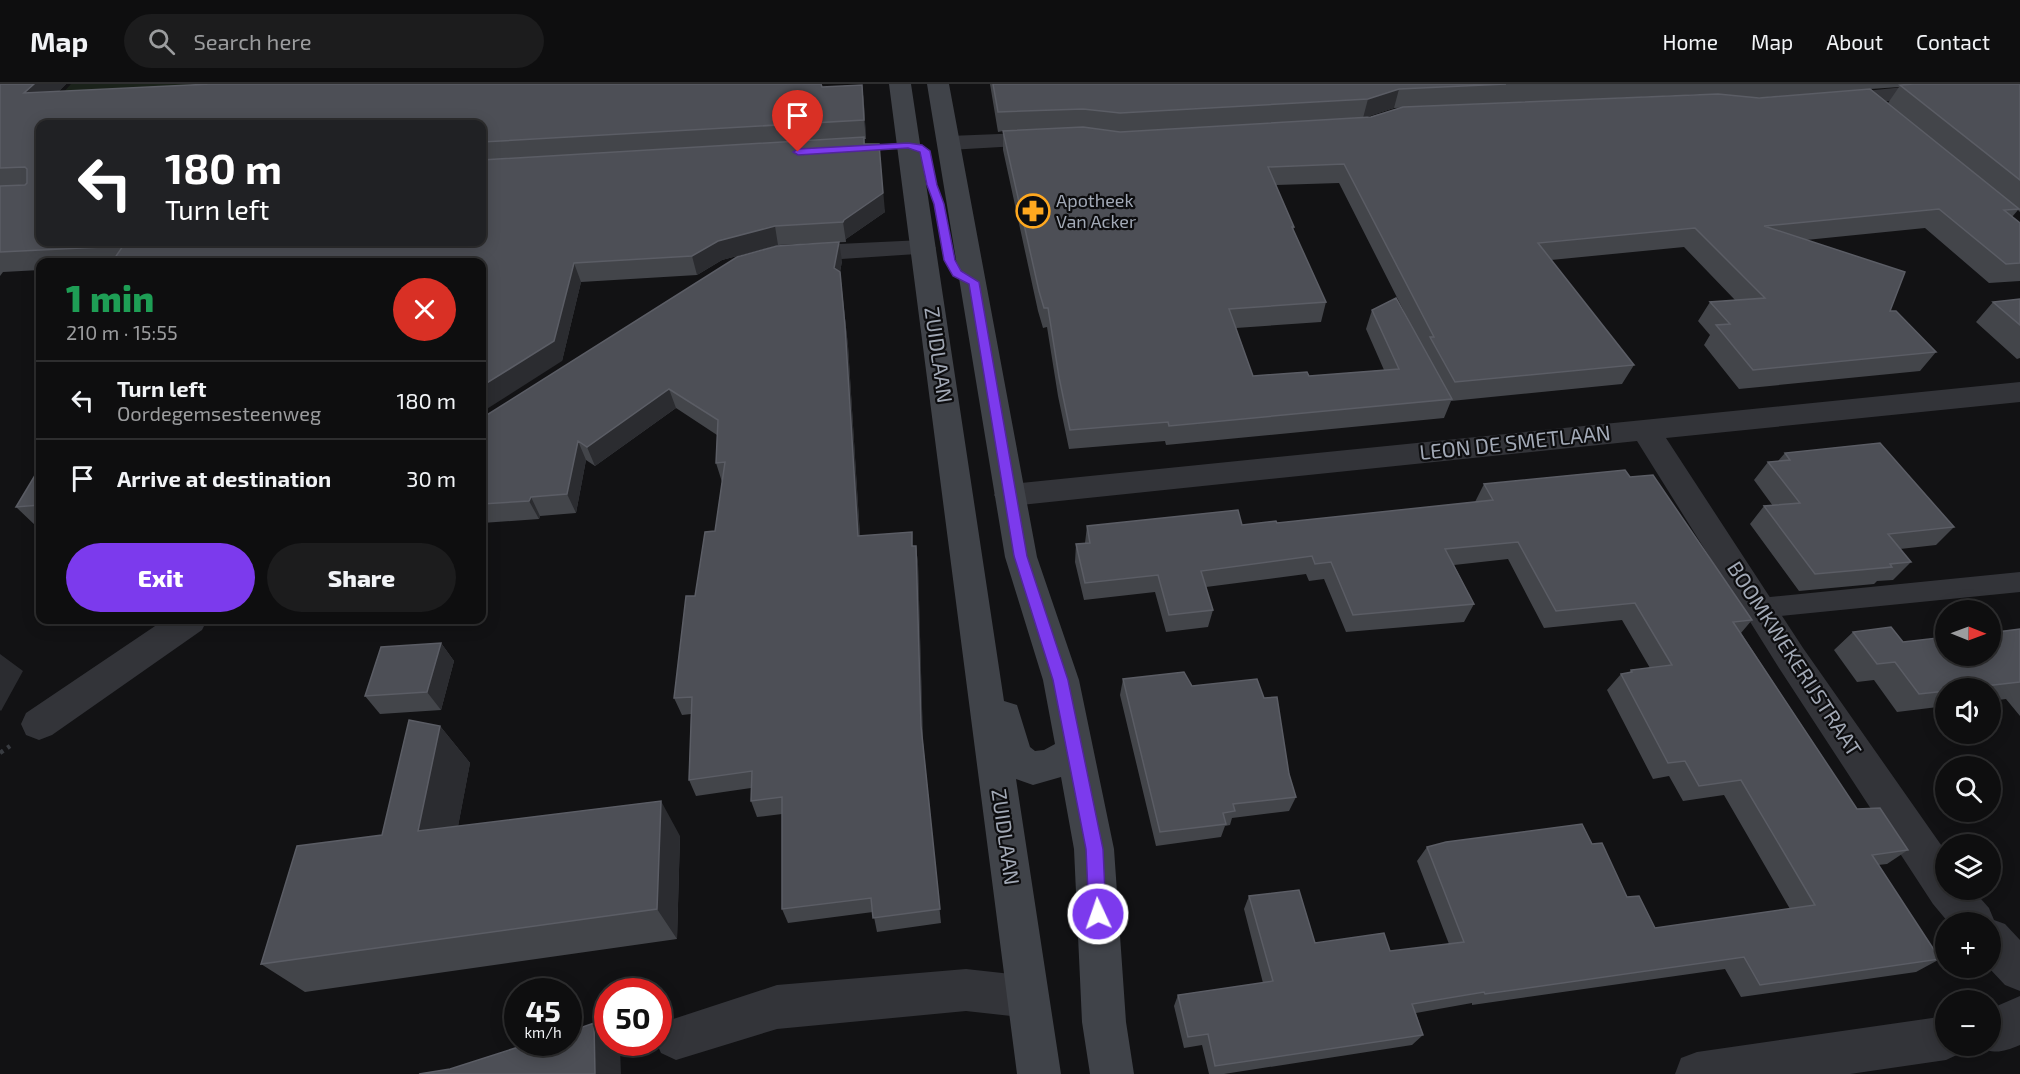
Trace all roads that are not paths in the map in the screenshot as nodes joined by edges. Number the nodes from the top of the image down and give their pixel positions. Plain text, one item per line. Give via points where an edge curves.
1 (900, 84) edge
2 (921, 84) edge
3 (2020, 87) edge
4 (940, 95) edge
5 (1865, 99) junction
6 (1813, 103) edge
7 (1884, 114) edge
8 (1071, 138) edge
9 (949, 143) junction
10 (897, 146) junction
11 (923, 248) junction
12 (769, 258) edge
13 (974, 282) junction
14 (2020, 392) edge
15 (1645, 430) junction
16 (1010, 495) junction
17 (2020, 582) edge
18 (971, 601) junction
19 (1760, 608) junction
20 (184, 624) edge
21 (39, 724) dead end
22 (1074, 752) junction
23 (1935, 871) edge
24 (1956, 900) edge
25 (1966, 912) edge
26 (2001, 950) edge
27 (2020, 970) edge
28 (1028, 997) junction
29 (2020, 1018) edge
30 (2001, 1030) edge
31 (676, 1038) dead end
32 (1935, 1040) edge
33 (1039, 1074) edge
34 (1112, 1074) edge
35 (1697, 1074) edge

1 - 10 main road, ZUIDLAAN
2 - 4 main road via 929,101
3 - 5 street
4 - 9 main road
5 - 6 street
5 - 7 street
8 - 9 street
9 - 13 main road
10 - 11 main road, ZUIDLAAN
10 - 13 main road via 925,151 949,260 957,274
11 - 12 street
11 - 18 main road, ZUIDLAAN
13 - 16 main road
14 - 15 street, LEON DE SMETLAAN
15 - 16 street, LEON DE SMETLAAN
15 - 19 street, BOOMKWEKERIJSTRAAT
16 - 22 main road via 1021,556 1061,680
17 - 19 lane
18 - 22 main road, ZUIDLAAN via 992,636 1006,733 1013,754 1026,767 1038,769 1058,763
18 - 28 main road, ZUIDLAAN
19 - 23 street, BOOMKWEKERIJSTRAAT
20 - 21 street
22 - 34 main road via 1094,849 1104,1022
24 - 25 street, BOOMKWEKERIJSTRAAT
26 - 27 street
28 - 31 street via 966,990 777,1007
28 - 33 main road, ZUIDLAAN
29 - 30 street
32 - 35 street

